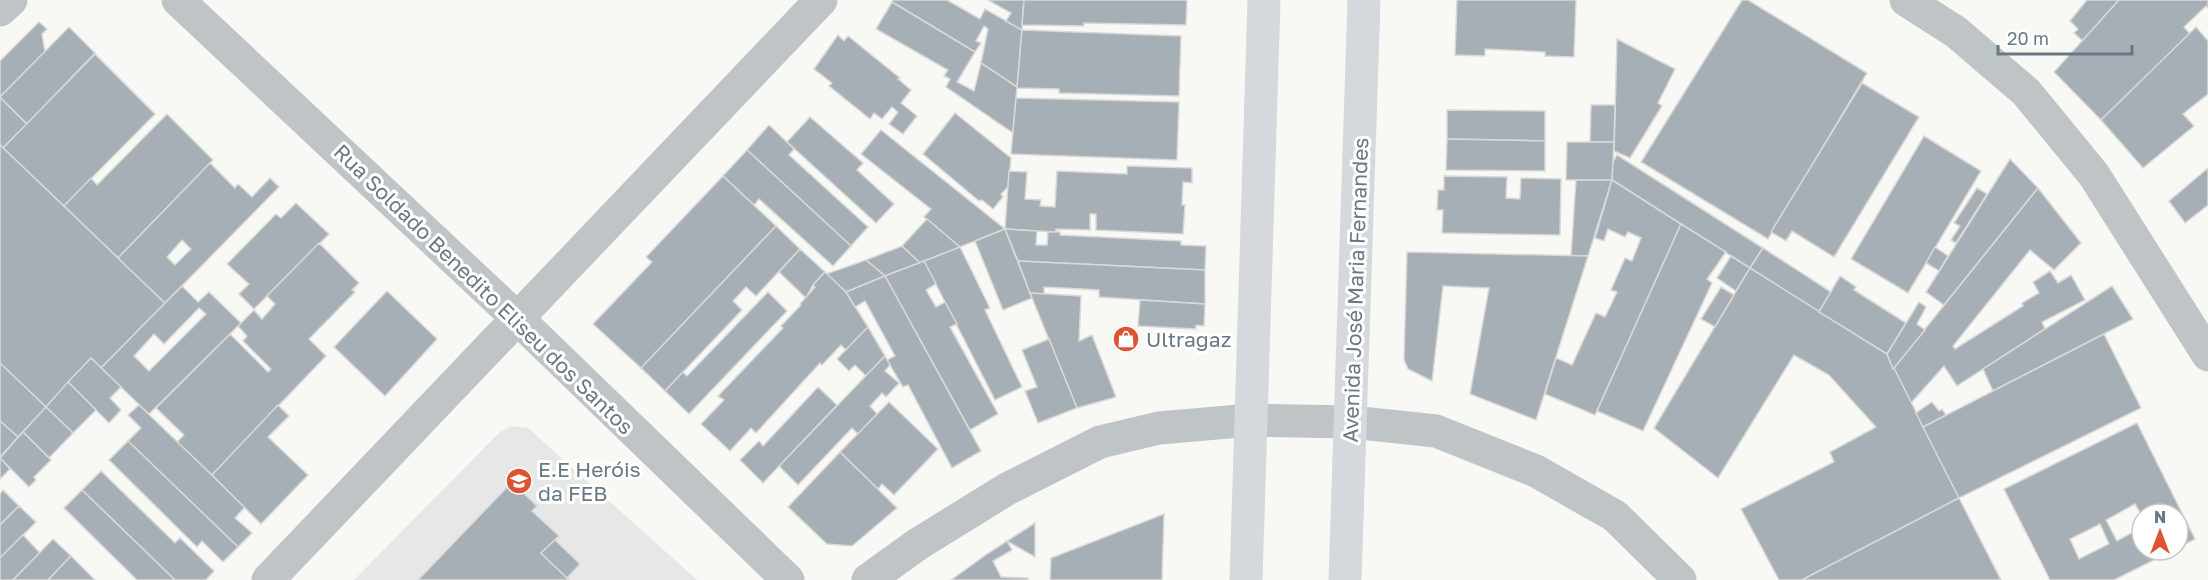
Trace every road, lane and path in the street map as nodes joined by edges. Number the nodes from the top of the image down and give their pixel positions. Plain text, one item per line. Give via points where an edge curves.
1 (10, 0) edge
2 (178, 0) edge
3 (821, 0) edge
4 (1264, 0) edge
5 (1364, 0) edge
6 (1906, 0) edge
7 (0, 10) edge
8 (517, 318) junction
9 (2208, 355) edge
10 (1251, 420) junction
11 (1351, 422) junction
12 (268, 580) edge
13 (788, 580) edge
14 (868, 580) edge
15 (1246, 580) edge
16 (1345, 580) edge
17 (1680, 580) edge

1 - 7 street
2 - 8 street, Rua Soldado Benedito Eliseu dos Santos
3 - 8 street
4 - 10 main road
5 - 11 main road, Avenida José Maria Fernandes
6 - 9 street via 1956,32 2026,92 2094,175
8 - 12 street
8 - 13 street, Rua Soldado Benedito Eliseu dos Santos
10 - 11 street
10 - 14 street via 1159,429 1100,442 1007,489
10 - 15 main road
11 - 16 main road, Avenida José Maria Fernandes
11 - 17 street via 1436,431 1536,471 1614,516

